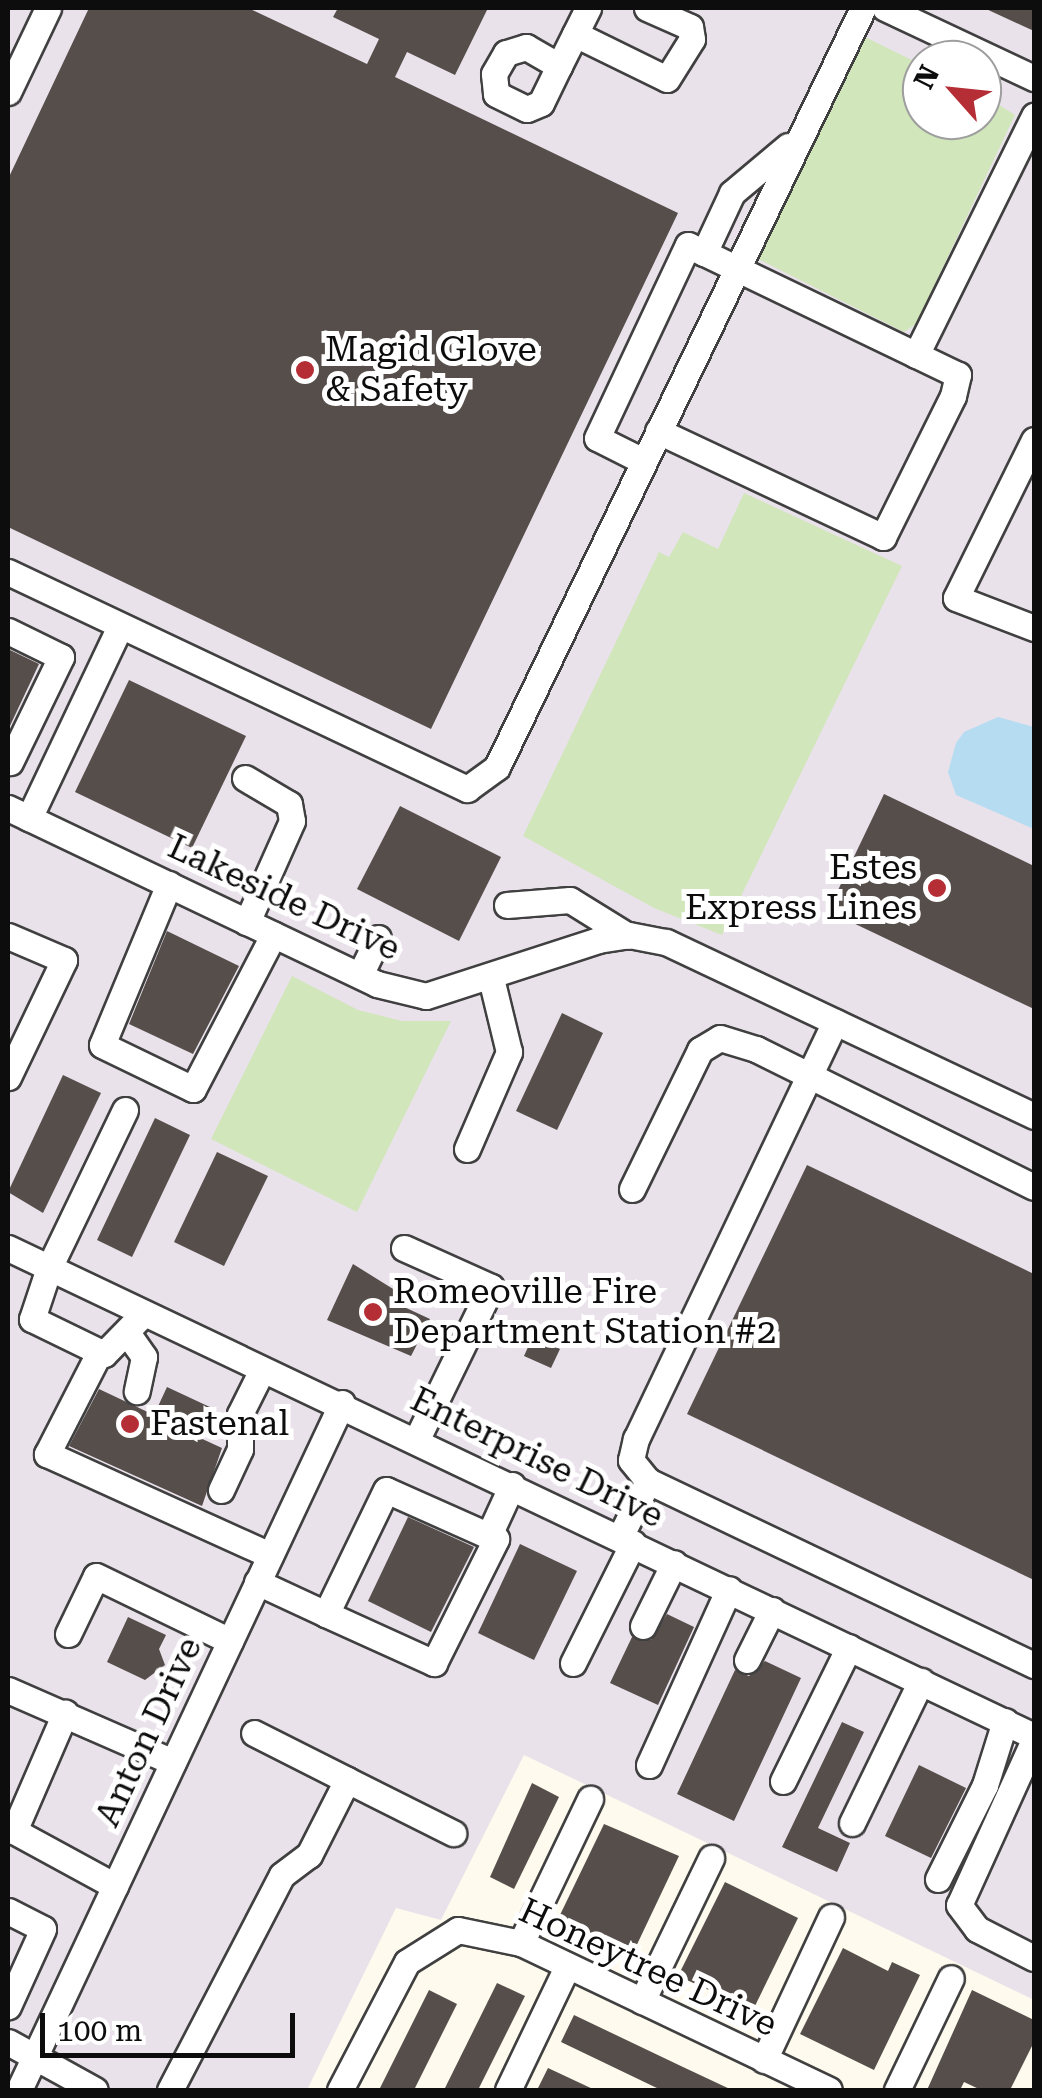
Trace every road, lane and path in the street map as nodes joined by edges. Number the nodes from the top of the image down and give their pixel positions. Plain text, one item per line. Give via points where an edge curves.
1 (48, 8) edge
2 (588, 8) edge
3 (646, 8) edge
4 (864, 8) edge
5 (889, 8) edge
6 (575, 34) junction
7 (559, 66) dead end
8 (1034, 78) edge
9 (8, 92) edge
10 (1034, 116) edge
11 (796, 140) junction
12 (704, 253) junction
13 (734, 267) junction
14 (916, 354) junction
15 (658, 431) junction
16 (1034, 440) edge
17 (643, 461) junction
18 (8, 572) edge
19 (120, 626) junction
20 (1034, 628) edge
21 (8, 631) edge
22 (8, 763) edge
23 (246, 778) dead end
24 (15, 816) edge
25 (169, 884) junction
26 (507, 905) dead end
27 (247, 922) junction
28 (273, 935) junction
29 (8, 936) edge
30 (628, 936) junction
31 (378, 938) dead end
32 (360, 976) junction
33 (491, 978) junction
34 (835, 1022) junction
35 (810, 1076) junction
36 (8, 1077) edge
37 (125, 1110) dead end
38 (1034, 1116) edge
39 (468, 1148) dead end
40 (1034, 1187) edge
41 (632, 1189) dead end
42 (404, 1248) dead end
43 (9, 1254) edge
44 (49, 1268) junction
45 (136, 1324) junction
46 (94, 1351) junction
47 (261, 1372) junction
48 (136, 1391) dead end
49 (342, 1403) junction
50 (417, 1439) junction
51 (648, 1481) junction
52 (512, 1485) junction
53 (222, 1490) dead end
54 (489, 1535) junction
55 (626, 1540) junction
56 (270, 1555) junction
57 (674, 1563) junction
58 (258, 1582) junction
59 (729, 1589) junction
60 (772, 1610) junction
61 (326, 1614) junction
62 (643, 1626) dead end
63 (68, 1634) dead end
64 (230, 1641) junction
65 (849, 1647) junction
66 (747, 1660) dead end
67 (573, 1663) dead end
68 (1034, 1665) edge
69 (921, 1682) junction
70 (8, 1690) edge
71 (64, 1713) junction
72 (1005, 1722) junction
73 (254, 1732) dead end
74 (1034, 1738) edge
75 (173, 1762) junction
76 (650, 1765) dead end
77 (347, 1780) junction
78 (783, 1781) dead end
79 (590, 1799) dead end
80 (852, 1823) dead end
81 (11, 1830) edge
82 (453, 1833) dead end
83 (712, 1858) dead end
84 (938, 1879) dead end
85 (115, 1886) junction
86 (8, 1912) edge
87 (831, 1917) dead end
88 (41, 1933) junction
89 (521, 1943) junction
90 (84, 1952) junction
91 (1034, 1958) edge
92 (566, 1967) junction
93 (952, 1978) dead end
94 (642, 2002) junction
95 (8, 2006) edge
96 (8, 2042) edge
97 (35, 2056) junction
98 (764, 2060) junction
99 (824, 2089) edge
100 (19, 2090) edge
101 (95, 2090) edge
102 (170, 2090) edge
103 (340, 2090) edge
104 (508, 2090) edge
105 (897, 2090) edge

1 - 9 street
2 - 6 street
3 - 6 street via 690,28 692,39 667,79
4 - 11 street
5 - 8 street
6 - 7 street
10 - 14 street
11 - 12 street via 732,193
11 - 13 street
12 - 13 street
12 - 17 street via 688,246 597,438
13 - 14 street
13 - 15 street
14 - 15 street via 958,375 883,536
15 - 17 street
16 - 20 street via 956,598
17 - 19 street via 497,767 467,789
18 - 19 street
19 - 24 street
21 - 22 street via 61,657
23 - 27 street via 290,804 292,821
24 - 25 street, Lakeside Drive
25 - 27 street, Lakeside Drive
25 - 28 street via 102,1045 193,1089
26 - 30 street via 570,900
27 - 28 street, Lakeside Drive
28 - 32 street, Lakeside Drive
29 - 36 street via 64,960
30 - 33 street, Lakeside Drive
30 - 34 street, Lakeside Drive via 666,942
31 - 32 street
32 - 33 street, Lakeside Drive via 426,996
33 - 39 street via 509,1052
34 - 35 street
34 - 38 street, Lakeside Drive
35 - 40 street
35 - 41 street via 720,1038 700,1050
35 - 51 street via 636,1439 631,1460
37 - 44 street
42 - 50 street via 491,1287
43 - 44 street, Enterprise Drive
44 - 45 street, Enterprise Drive
44 - 46 street via 32,1319
45 - 46 street
45 - 47 street, Enterprise Drive
45 - 48 street via 144,1357
46 - 56 street via 47,1454
47 - 49 street, Enterprise Drive
47 - 53 street via 240,1414 240,1448
49 - 50 street, Enterprise Drive
49 - 56 street, Anton Drive
50 - 52 street, Enterprise Drive
51 - 55 street
51 - 68 street
52 - 54 street
52 - 55 street, Enterprise Drive
54 - 61 street via 386,1490
54 - 61 street via 496,1539 434,1663
55 - 57 street, Enterprise Drive
55 - 67 street
56 - 58 street, Anton Drive
57 - 59 street, Enterprise Drive
57 - 62 street
58 - 61 street
58 - 64 street, Anton Drive
59 - 60 street, Enterprise Drive
59 - 76 street
60 - 65 street, Enterprise Drive
60 - 66 street
63 - 64 street via 96,1576
64 - 75 street, Anton Drive
65 - 69 street, Enterprise Drive
65 - 78 street
69 - 72 street, Enterprise Drive
69 - 80 street
70 - 71 street
71 - 75 street
71 - 81 street
72 - 74 street, Enterprise Drive
72 - 84 street via 985,1785
73 - 77 street
74 - 91 street via 959,1905 976,1928
75 - 85 street, Anton Drive
77 - 82 street
77 - 102 street via 308,1855 282,1874
79 - 89 street
81 - 85 street
83 - 94 street
85 - 90 street, Anton Drive
86 - 88 street
87 - 98 street
88 - 90 street
88 - 95 street
89 - 92 street, Honeytree Drive
89 - 103 street, Honeytree Drive via 458,1930 428,1944 389,1990
90 - 97 street, Anton Drive
92 - 94 street, Honeytree Drive
92 - 104 street
93 - 105 street
94 - 98 street, Honeytree Drive
96 - 97 street
97 - 100 street, Anton Drive
97 - 101 street
98 - 99 street, Honeytree Drive

